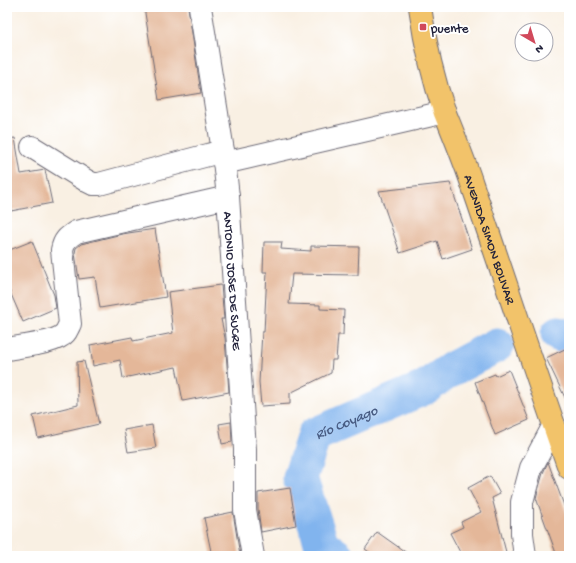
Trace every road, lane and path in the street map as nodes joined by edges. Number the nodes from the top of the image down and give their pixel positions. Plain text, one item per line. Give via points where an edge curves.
1 (200, 7) edge
2 (420, 7) edge
3 (445, 112) junction
4 (32, 147) dead end
5 (224, 157) junction
6 (228, 197) junction
7 (7, 349) edge
8 (554, 425) junction
9 (569, 468) edge
10 (252, 556) edge
11 (525, 556) edge

1 - 5 street, ANTONIO JOSE DE SUCRE
2 - 3 main road, AVENIDA SIMON BOLIVAR via 431,63
3 - 5 street
3 - 8 main road, AVENIDA SIMON BOLIVAR via 468,170
4 - 5 street via 93,184
5 - 6 street, ANTONIO JOSE DE SUCRE
6 - 7 street via 76,232 70,236 64,242 62,250 70,324 66,332 50,341
6 - 10 street, ANTONIO JOSE DE SUCRE via 245,448 245,510
8 - 9 main road, AVENIDA SIMON BOLIVAR
8 - 11 street via 531,468 522,502

